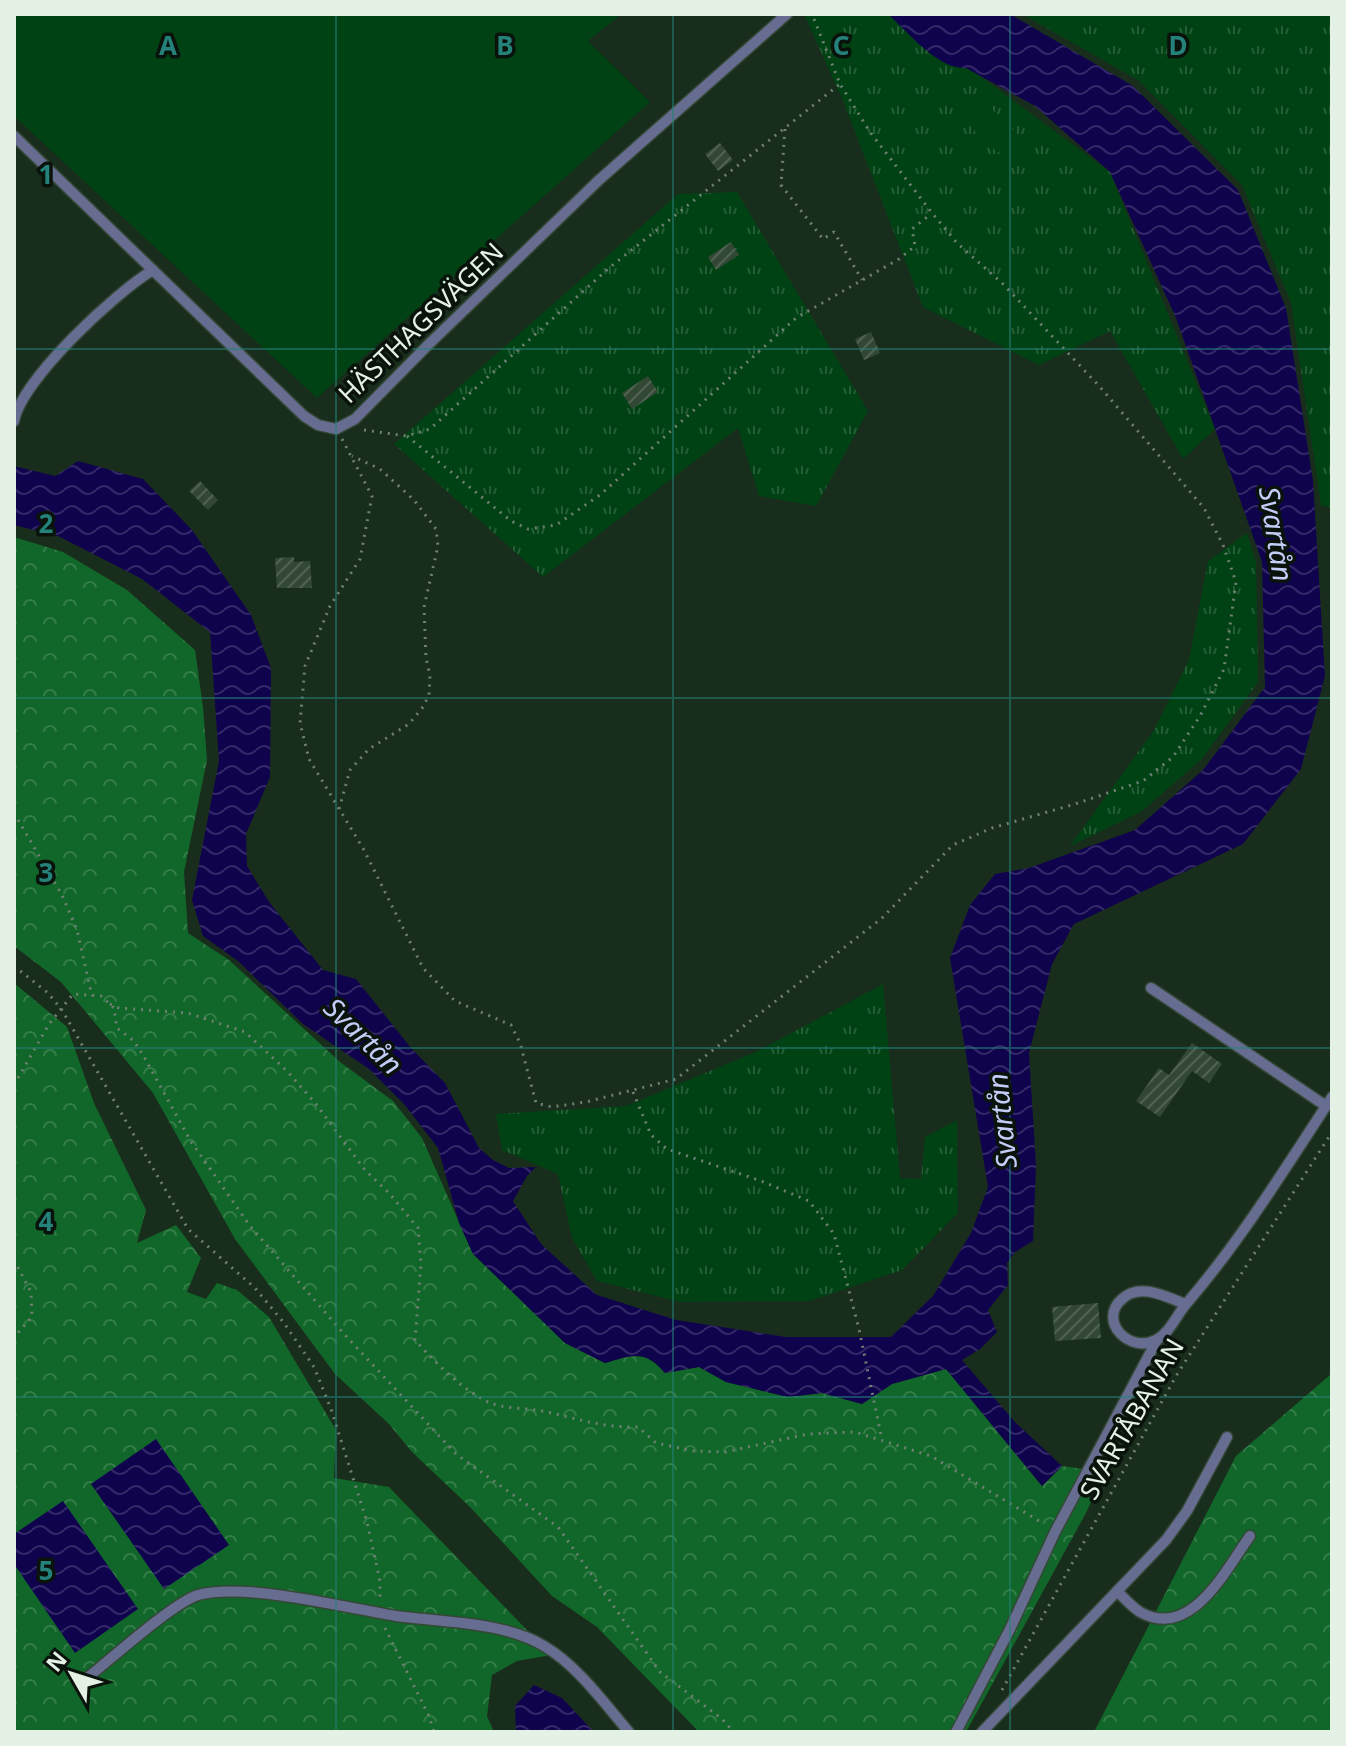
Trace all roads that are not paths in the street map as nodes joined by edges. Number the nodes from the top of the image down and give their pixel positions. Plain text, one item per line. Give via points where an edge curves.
1 (787, 14) edge
2 (14, 136) edge
3 (153, 270) junction
4 (14, 421) edge
5 (1151, 988) dead end
6 (1329, 1102) edge
7 (1185, 1304) junction
8 (1157, 1340) junction
9 (1227, 1437) dead end
10 (1250, 1536) dead end
11 (1117, 1591) junction
12 (87, 1678) dead end
13 (629, 1732) edge
14 (956, 1732) edge
15 (982, 1732) edge

1 - 3 lane, HÄSTHAGSVÄGEN via 599,180 355,419 336,429 304,416
2 - 3 lane, HÄSTHAGSVÄGEN
3 - 4 lane via 119,294 48,364 30,384
5 - 6 lane
6 - 7 lane via 1205,1283
7 - 8 lane
7 - 8 lane via 1151,1292 1123,1297 1113,1322 1119,1334 1143,1344
8 - 14 lane
9 - 11 lane via 1187,1511
10 - 11 lane via 1190,1612 1174,1618 1148,1615
11 - 15 lane
12 - 13 lane via 186,1599 217,1592 265,1595 506,1632 543,1645

